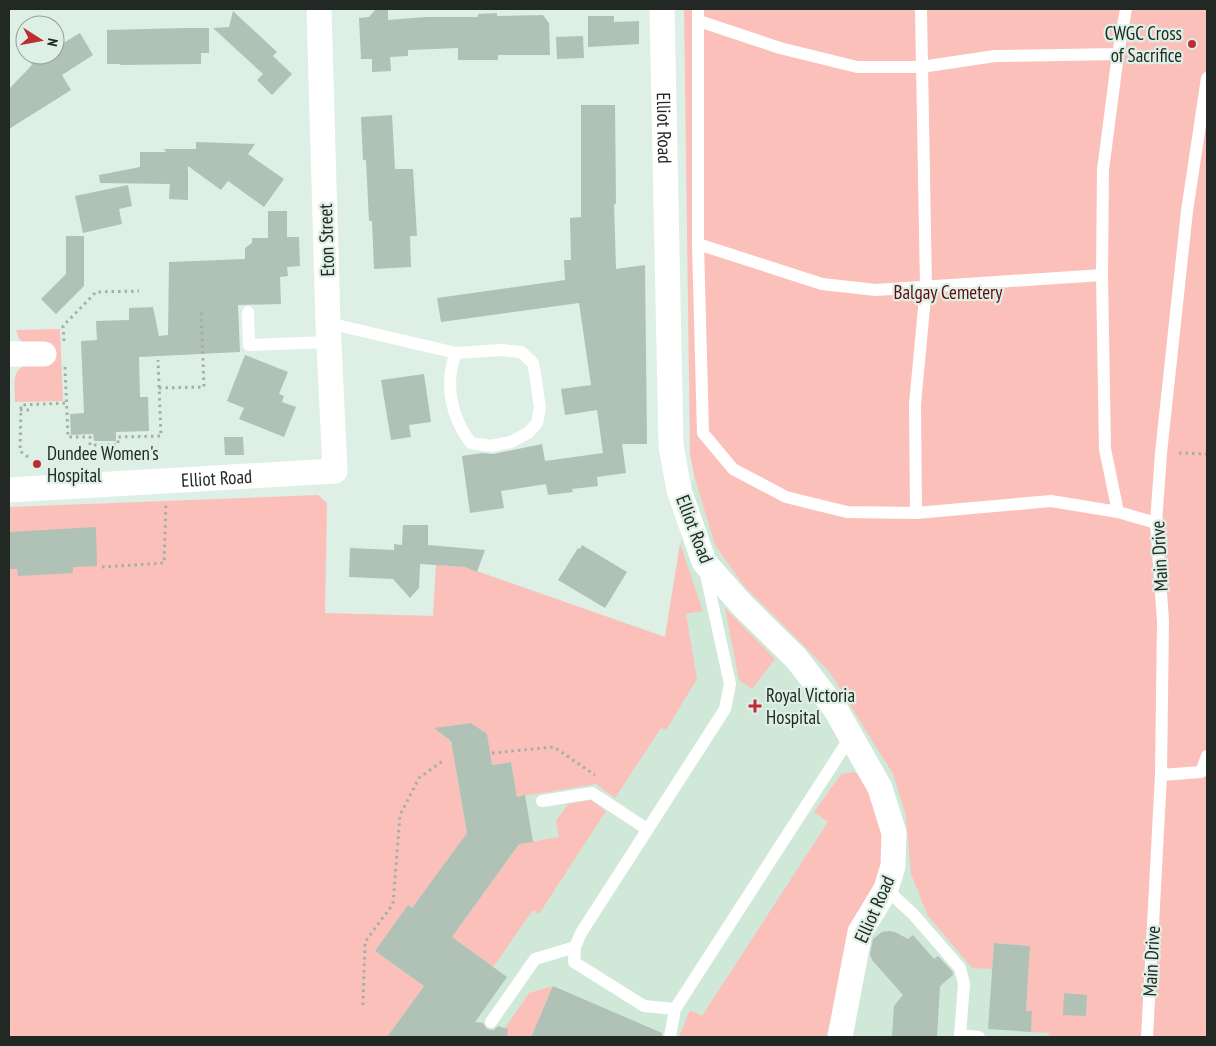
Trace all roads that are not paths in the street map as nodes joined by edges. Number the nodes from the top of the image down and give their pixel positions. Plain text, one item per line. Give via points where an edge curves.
1 (319, 9) edge
2 (662, 9) edge
3 (921, 9) edge
4 (1126, 9) edge
5 (698, 15) edge
6 (1118, 54) junction
7 (921, 67) junction
8 (1207, 78) edge
9 (698, 244) junction
10 (1102, 275) junction
11 (926, 288) junction
12 (248, 312) dead end
13 (329, 333) junction
14 (456, 353) junction
15 (9, 354) edge
16 (58, 355) road end
17 (335, 471) joint
18 (9, 490) edge
19 (1118, 512) junction
20 (916, 514) junction
21 (1156, 524) junction
22 (704, 562) junction
23 (851, 736) junction
24 (1207, 756) edge
25 (1161, 775) junction
26 (542, 801) dead end
27 (647, 829) junction
28 (886, 889) junction
29 (575, 947) junction
30 (675, 1009) junction
31 (491, 1022) dead end
32 (670, 1037) edge
33 (840, 1037) edge
34 (979, 1037) edge
35 (1147, 1037) edge

1 - 13 street, Eton Street
2 - 22 street, Elliot Road via 671,446 679,490
3 - 7 lane
4 - 6 lane
5 - 7 lane via 780,48 857,67
5 - 9 lane
6 - 7 lane via 995,56
6 - 10 lane via 1104,170
7 - 11 lane
8 - 21 lane, Main Drive via 1187,211
9 - 11 lane via 822,284 876,290
9 - 20 lane via 703,433 733,469 786,497 847,512
10 - 11 lane
10 - 19 lane via 1106,450
11 - 20 lane via 914,404
12 - 13 lane via 249,345
13 - 14 lane
13 - 17 street, Eton Street
14 - 14 lane via 450,385 455,417 471,443 491,446 512,442 528,433 537,423 540,408 533,362 521,352
15 - 16 street
17 - 18 street, Elliot Road
19 - 20 lane via 1051,501
19 - 21 lane
21 - 25 lane, Main Drive via 1163,621
22 - 23 street, Elliot Road via 796,658 836,710
22 - 27 lane via 730,684 725,709
23 - 28 street, Elliot Road via 880,788 894,833 893,866
23 - 30 lane
24 - 25 lane via 1201,772
25 - 35 lane, Main Drive
26 - 27 lane via 592,794
27 - 29 lane
28 - 33 street, Elliot Road via 860,932
28 - 34 lane via 913,914 960,968 964,984 960,1036
29 - 30 lane via 574,962 611,986 644,1006
29 - 31 lane via 535,959
30 - 32 lane

